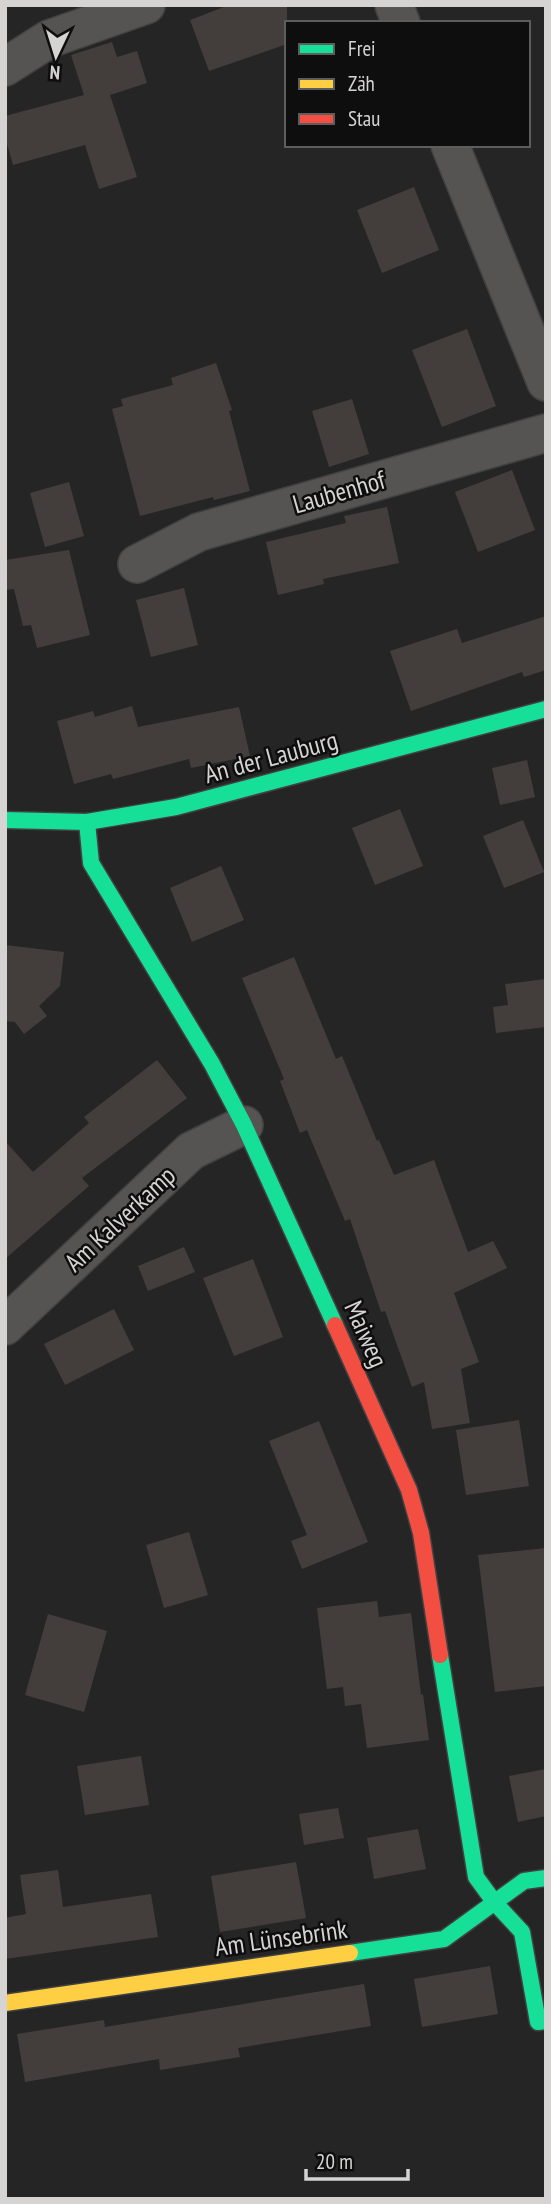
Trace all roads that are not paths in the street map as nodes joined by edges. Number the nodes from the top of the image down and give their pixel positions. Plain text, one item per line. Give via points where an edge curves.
1 (146, 5) edge
2 (5, 67) edge
3 (451, 147) edge
4 (546, 382) edge
5 (546, 433) edge
6 (137, 564) dead end
7 (546, 709) edge
8 (5, 820) edge
9 (87, 822) junction
10 (244, 1125) junction
11 (5, 1326) edge
12 (546, 1878) edge
13 (495, 1903) junction
14 (5, 2003) edge
15 (546, 2021) edge

1 - 2 street via 49,39
3 - 4 street
5 - 6 street, Laubenhof via 199,532
7 - 9 street, An der Lauburg via 176,807
8 - 9 street, An der Lauburg
9 - 10 street, Maiweg via 91,863
10 - 11 street, Am Kalverkamp via 191,1151
10 - 13 street, Maiweg via 409,1490 421,1534 476,1877
12 - 13 street, Am Lünsebrink via 524,1881
13 - 14 street, Am Lünsebrink via 444,1939
13 - 15 street, Maiweg via 522,1932 538,2022

